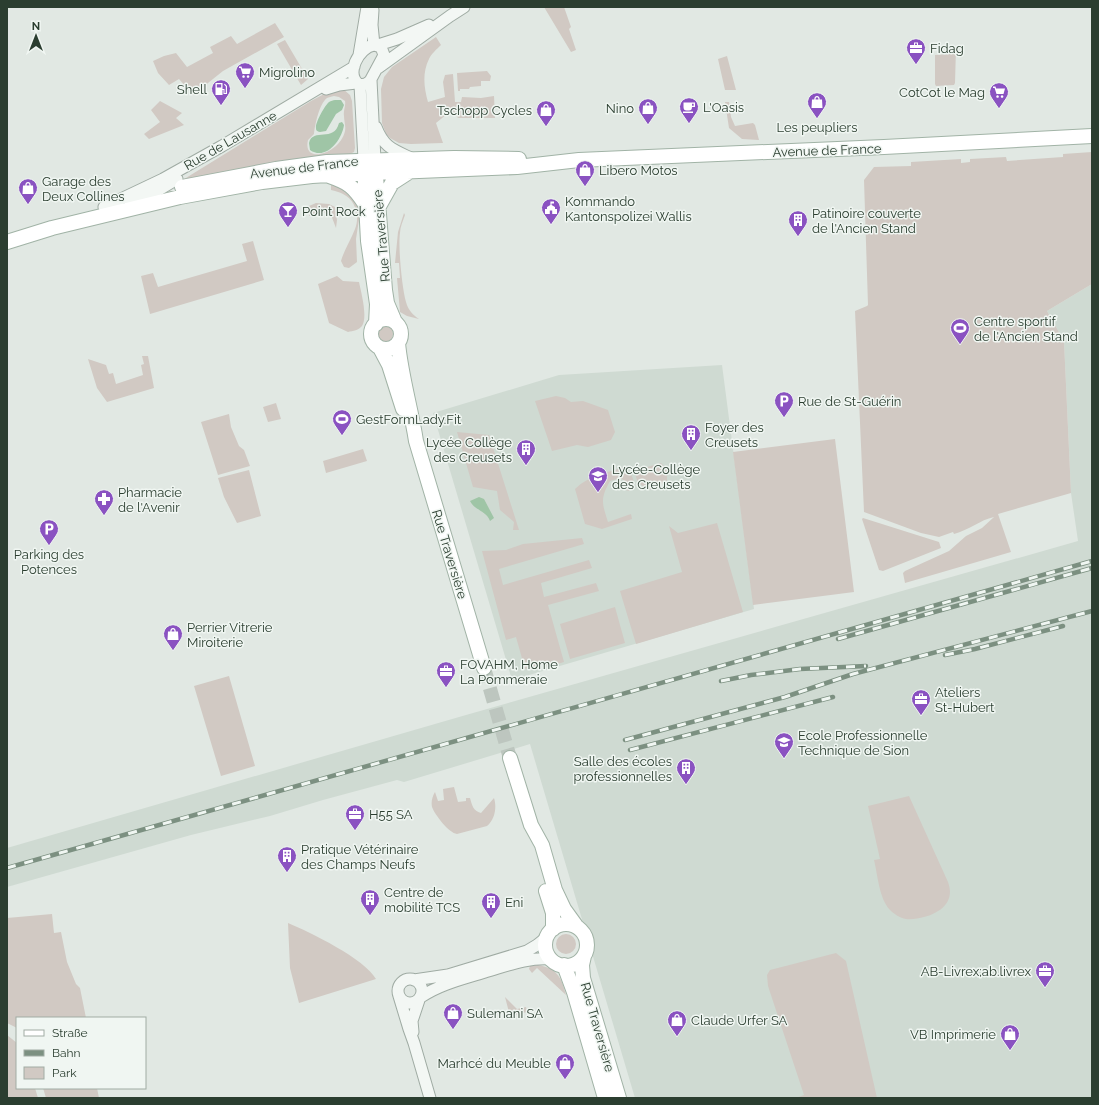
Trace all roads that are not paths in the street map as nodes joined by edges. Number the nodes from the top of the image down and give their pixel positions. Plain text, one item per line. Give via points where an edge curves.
1 (367, 7) edge
2 (373, 7) edge
3 (464, 7) edge
4 (450, 16) junction
5 (376, 45) junction
6 (359, 56) junction
7 (354, 67) junction
8 (373, 75) junction
9 (358, 84) junction
10 (373, 123) junction
11 (1092, 136) edge
12 (369, 166) junction
13 (411, 166) junction
14 (327, 175) junction
15 (149, 199) junction
16 (104, 207) junction
17 (372, 207) junction
18 (52, 228) junction
19 (7, 242) edge
20 (395, 322) junction
21 (376, 324) junction
22 (398, 343) junction
23 (380, 348) junction
24 (416, 441) junction
25 (484, 668) tunnel mouth
26 (510, 758) tunnel mouth
27 (531, 824) junction
28 (577, 927) junction
29 (550, 933) junction
30 (584, 956) junction
31 (551, 959) junction
32 (564, 965) junction
33 (414, 980) junction
34 (399, 996) junction
35 (420, 998) junction
36 (413, 1038) junction
37 (430, 1098) edge
38 (605, 1098) edge
39 (619, 1098) edge

1 - 6 street
2 - 5 street via 372,25
3 - 4 street
4 - 5 street via 398,39
4 - 8 street
5 - 6 street via 365,49
5 - 8 street via 382,49 384,55
6 - 7 street
7 - 9 street, Rue Traversière via 352,76
7 - 16 street, Rue de Lausanne via 176,172
8 - 9 street, Rue de Lausanne via 366,84
8 - 10 street
9 - 12 street, Rue Traversière
9 - 15 street, Rue de Lausanne via 339,85 324,91
10 - 12 street
10 - 13 street via 387,146
11 - 13 main road, Avenue de France via 563,162 517,167
12 - 13 main road, Avenue de France
12 - 13 main road, Avenue de France via 393,160
12 - 14 main road, Avenue de France
12 - 15 main road, Avenue de France via 327,162 276,169 209,181
12 - 17 main road, Rue Traversière
13 - 17 main road
14 - 15 main road, Avenue de France
14 - 17 main road via 354,189
15 - 16 main road, Avenue de France
15 - 18 main road, Avenue de France via 118,211
16 - 18 main road, Avenue de France
17 - 20 main road, Rue Traversière via 387,303
17 - 21 main road, Rue Traversière via 368,241 377,304
18 - 19 main road
20 - 21 main road via 387,319
20 - 22 main road via 401,332
21 - 23 main road via 371,337
22 - 23 main road via 390,348
22 - 24 main road, Rue Traversière
23 - 24 main road, Rue Traversière via 389,365 406,419
24 - 25 main road, Rue Traversière
26 - 27 main road
27 - 28 main road via 542,845 560,902
27 - 29 main road via 534,851 552,907
28 - 29 main road via 564,924
28 - 30 main road via 586,938
29 - 31 main road via 546,948
29 - 33 street via 532,949 522,953 448,975
30 - 32 main road via 575,963
30 - 39 main road, Rue Traversière via 583,978
31 - 32 main road
31 - 35 street via 516,963 438,988
32 - 38 main road, Rue Traversière
33 - 34 street via 406,980 400,984
33 - 35 street via 422,986 423,993
34 - 35 street via 408,1003
34 - 36 street
35 - 36 street via 412,1021
36 - 37 street

